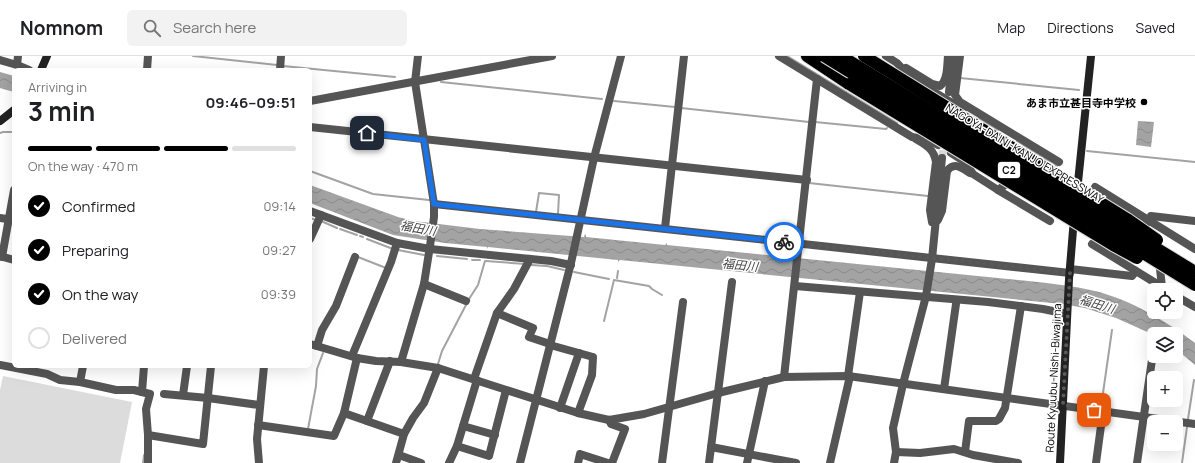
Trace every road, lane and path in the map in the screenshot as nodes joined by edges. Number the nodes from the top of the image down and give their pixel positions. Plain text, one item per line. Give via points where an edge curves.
1 (18, 56) edge
2 (47, 56) edge
3 (148, 56) edge
4 (281, 56) edge
5 (418, 56) edge
6 (551, 56) edge
7 (621, 56) edge
8 (684, 56) edge
9 (779, 56) edge
10 (807, 56) edge
11 (824, 56) edge
12 (841, 56) edge
13 (852, 56) edge
14 (864, 56) edge
15 (886, 56) edge
16 (948, 56) edge
17 (953, 56) edge
18 (960, 56) edge
19 (1091, 56) edge
20 (0, 60) edge
21 (897, 63) junction
22 (17, 65) junction
23 (24, 68) edge
24 (42, 68) edge
25 (147, 68) edge
26 (280, 68) edge
27 (817, 79) junction
28 (415, 82) junction
29 (949, 92) dead end
30 (312, 101) edge
31 (12, 112) edge
32 (977, 112) junction
33 (0, 121) edge
34 (312, 127) edge
35 (1006, 130) junction
36 (912, 137) junction
37 (424, 140) junction
38 (1008, 151) junction
39 (594, 158) junction
40 (942, 158) tunnel mouth
41 (1059, 162) dead end
42 (1031, 165) junction
43 (672, 166) junction
44 (973, 174) junction
45 (807, 180) junction
46 (1096, 187) dead end
47 (998, 190) junction
48 (1077, 193) junction
49 (434, 204) junction
50 (312, 212) edge
51 (321, 215) junction
52 (0, 218) edge
53 (581, 219) junction
54 (12, 220) edge
55 (1195, 221) edge
56 (1050, 222) dead end
57 (1151, 222) junction
58 (1129, 226) junction
59 (666, 228) junction
60 (934, 232) junction
61 (312, 235) edge
62 (398, 243) junction
63 (1158, 243) junction
64 (799, 244) junction
65 (1092, 244) dead end
66 (430, 247) junction
67 (1195, 249) edge
68 (1, 256) edge
69 (355, 257) dead end
70 (530, 258) junction
71 (932, 258) junction
72 (12, 259) edge
73 (571, 263) junction
74 (1195, 266) edge
75 (1136, 271) junction
76 (1195, 272) edge
77 (1070, 274) junction
78 (732, 282) dead end
79 (1155, 283) edge
80 (1163, 283) edge
81 (424, 284) junction
82 (795, 284) junction
83 (1195, 285) edge
84 (1195, 289) edge
85 (860, 292) junction
86 (926, 297) junction
87 (1183, 300) edge
88 (466, 301) dead end
89 (684, 302) dead end
90 (956, 304) dead end
91 (1021, 306) junction
92 (1195, 307) edge
93 (497, 313) junction
94 (1067, 313) junction
95 (314, 345) edge
96 (550, 345) junction
97 (579, 353) junction
98 (355, 357) junction
99 (390, 361) junction
100 (401, 362) junction
101 (1152, 363) edge
102 (0, 365) edge
103 (12, 367) edge
104 (16, 368) edge
105 (83, 368) edge
106 (144, 368) edge
107 (187, 368) edge
108 (211, 368) edge
109 (264, 368) edge
110 (438, 368) junction
111 (849, 376) junction
112 (784, 377) junction
113 (476, 379) junction
114 (765, 381) junction
115 (80, 382) junction
116 (903, 384) junction
117 (944, 389) junction
118 (506, 390) junction
119 (142, 392) junction
120 (718, 393) junction
121 (164, 394) dead end
122 (183, 395) junction
123 (208, 398) junction
124 (1007, 398) junction
125 (536, 400) junction
126 (259, 405) junction
127 (1063, 405) junction
128 (669, 406) junction
129 (560, 408) junction
130 (1103, 411) junction
131 (344, 413) junction
132 (578, 413) junction
133 (1144, 417) junction
134 (609, 420) junction
135 (367, 421) junction
136 (1195, 424) edge
137 (258, 425) junction
138 (463, 426) junction
139 (148, 434) junction
140 (404, 434) junction
141 (495, 435) junction
142 (457, 446) junction
143 (711, 447) junction
144 (896, 452) junction
145 (748, 454) junction
146 (970, 457) edge
147 (397, 459) edge
148 (148, 463) edge
149 (259, 463) edge
150 (421, 463) edge
151 (449, 463) edge
152 (520, 463) edge
153 (578, 463) edge
154 (608, 463) edge
155 (612, 463) edge
156 (662, 463) edge
157 (709, 463) edge
158 (747, 463) edge
159 (796, 463) edge
160 (830, 463) edge
161 (894, 463) edge
162 (1018, 463) edge
163 (1060, 463) edge
164 (1096, 463) edge
165 (1137, 463) edge

1 - 22 street
2 - 24 main road
3 - 25 street
4 - 26 street
5 - 28 street
6 - 28 street
7 - 39 street
8 - 43 street
9 - 27 street
10 - 84 highway, bridge via 1113,245
11 - 83 highway, NAGOYA-DAINI-KANJO EXPRESSWAY / C2, bridge
12 - 76 highway, NAGOYA-DAINI-KANJO EXPRESSWAY / C2, bridge
13 - 38 highway
14 - 74 highway, bridge via 1127,219
15 - 21 street
16 - 21 street via 945,80 940,86 932,84
17 - 29 street
18 - 32 street via 955,95 960,102
19 - 48 main road, Route Kyuubu-Nishi-Biwajima
20 - 22 street
21 - 32 street via 912,78 957,106
22 - 23 street
27 - 36 street
27 - 45 street
28 - 30 street
28 - 37 street
31 - 33 main road
32 - 35 street
34 - 37 street
35 - 38 street
35 - 41 street
36 - 44 street via 929,140 966,162
36 - 60 street via 929,148 935,157 930,210
37 - 39 street
37 - 49 street
38 - 42 highway
39 - 43 street
39 - 53 street
40 - 60 street
42 - 47 street
42 - 48 highway
43 - 45 street
43 - 59 street
44 - 47 street
44 - 60 street via 959,166 949,167 942,211
45 - 64 street
46 - 57 street
47 - 56 street
48 - 58 highway
48 - 77 main road, Route Kyuubu-Nishi-Biwajima
49 - 53 street
49 - 66 street
50 - 51 street
51 - 61 street
51 - 62 street
52 - 54 street
53 - 59 street
53 - 73 street
54 - 68 street
55 - 57 street via 1151,216
57 - 58 street
57 - 67 street
58 - 63 highway
59 - 64 street
60 - 71 street
62 - 66 street
62 - 98 street
63 - 74 highway
63 - 80 street
64 - 71 street
64 - 82 street
65 - 75 street
66 - 70 street
66 - 81 street
68 - 72 street
69 - 95 street via 336,306
70 - 73 street
70 - 93 street via 514,289
71 - 77 street
71 - 86 street
73 - 96 street
75 - 77 street via 1132,276
75 - 79 street
77 - 94 main road, Route Kyuubu-Nishi-Biwajima
78 - 120 street
81 - 88 street
81 - 100 street
82 - 85 street
82 - 112 street
85 - 86 street
85 - 111 street
86 - 91 street
86 - 116 street
87 - 92 street
89 - 128 street
90 - 117 street
91 - 94 street
91 - 124 street
93 - 96 street via 533,328 529,337
93 - 113 street
94 - 127 main road, Route Kyuubu-Nishi-Biwajima
95 - 98 street
96 - 97 street
96 - 125 street
97 - 129 street
97 - 132 street via 593,357 592,375
98 - 99 street
98 - 131 street
99 - 100 street
99 - 135 street
100 - 110 street
101 - 133 street
102 - 103 street
104 - 115 street via 47,374 60,380
105 - 115 street
106 - 119 street
107 - 122 street
108 - 123 street
109 - 126 street
110 - 113 street
110 - 140 street via 424,403
111 - 112 street
111 - 116 street
111 - 160 street
112 - 114 street
113 - 118 street
113 - 138 street
114 - 120 street
114 - 145 street
115 - 119 street via 116,390
116 - 117 street
116 - 144 street via 894,428
117 - 124 street
118 - 125 street
118 - 141 street
119 - 139 street via 150,394 146,409
120 - 128 street
120 - 143 street
121 - 122 street
122 - 123 street
123 - 126 street
123 - 139 street via 203,444
124 - 127 street
124 - 146 street via 1005,408 996,421 969,421
125 - 129 street
125 - 152 street
126 - 137 street
127 - 130 street
127 - 163 main road, Route Kyuubu-Nishi-Biwajima
128 - 134 street via 644,414
128 - 156 street
129 - 132 street
130 - 133 street
130 - 164 street
131 - 135 street
131 - 137 street via 334,436
132 - 134 street
133 - 136 street
133 - 165 street
134 - 155 street via 611,424 625,429
135 - 140 street
137 - 149 street
138 - 141 street
138 - 142 street
139 - 148 street
140 - 147 street
141 - 142 street via 489,456
142 - 151 street
143 - 145 street
143 - 157 street
144 - 146 street via 920,453 954,449
144 - 161 street
145 - 158 street
145 - 159 street
146 - 162 street
147 - 150 street
153 - 154 street via 580,454

